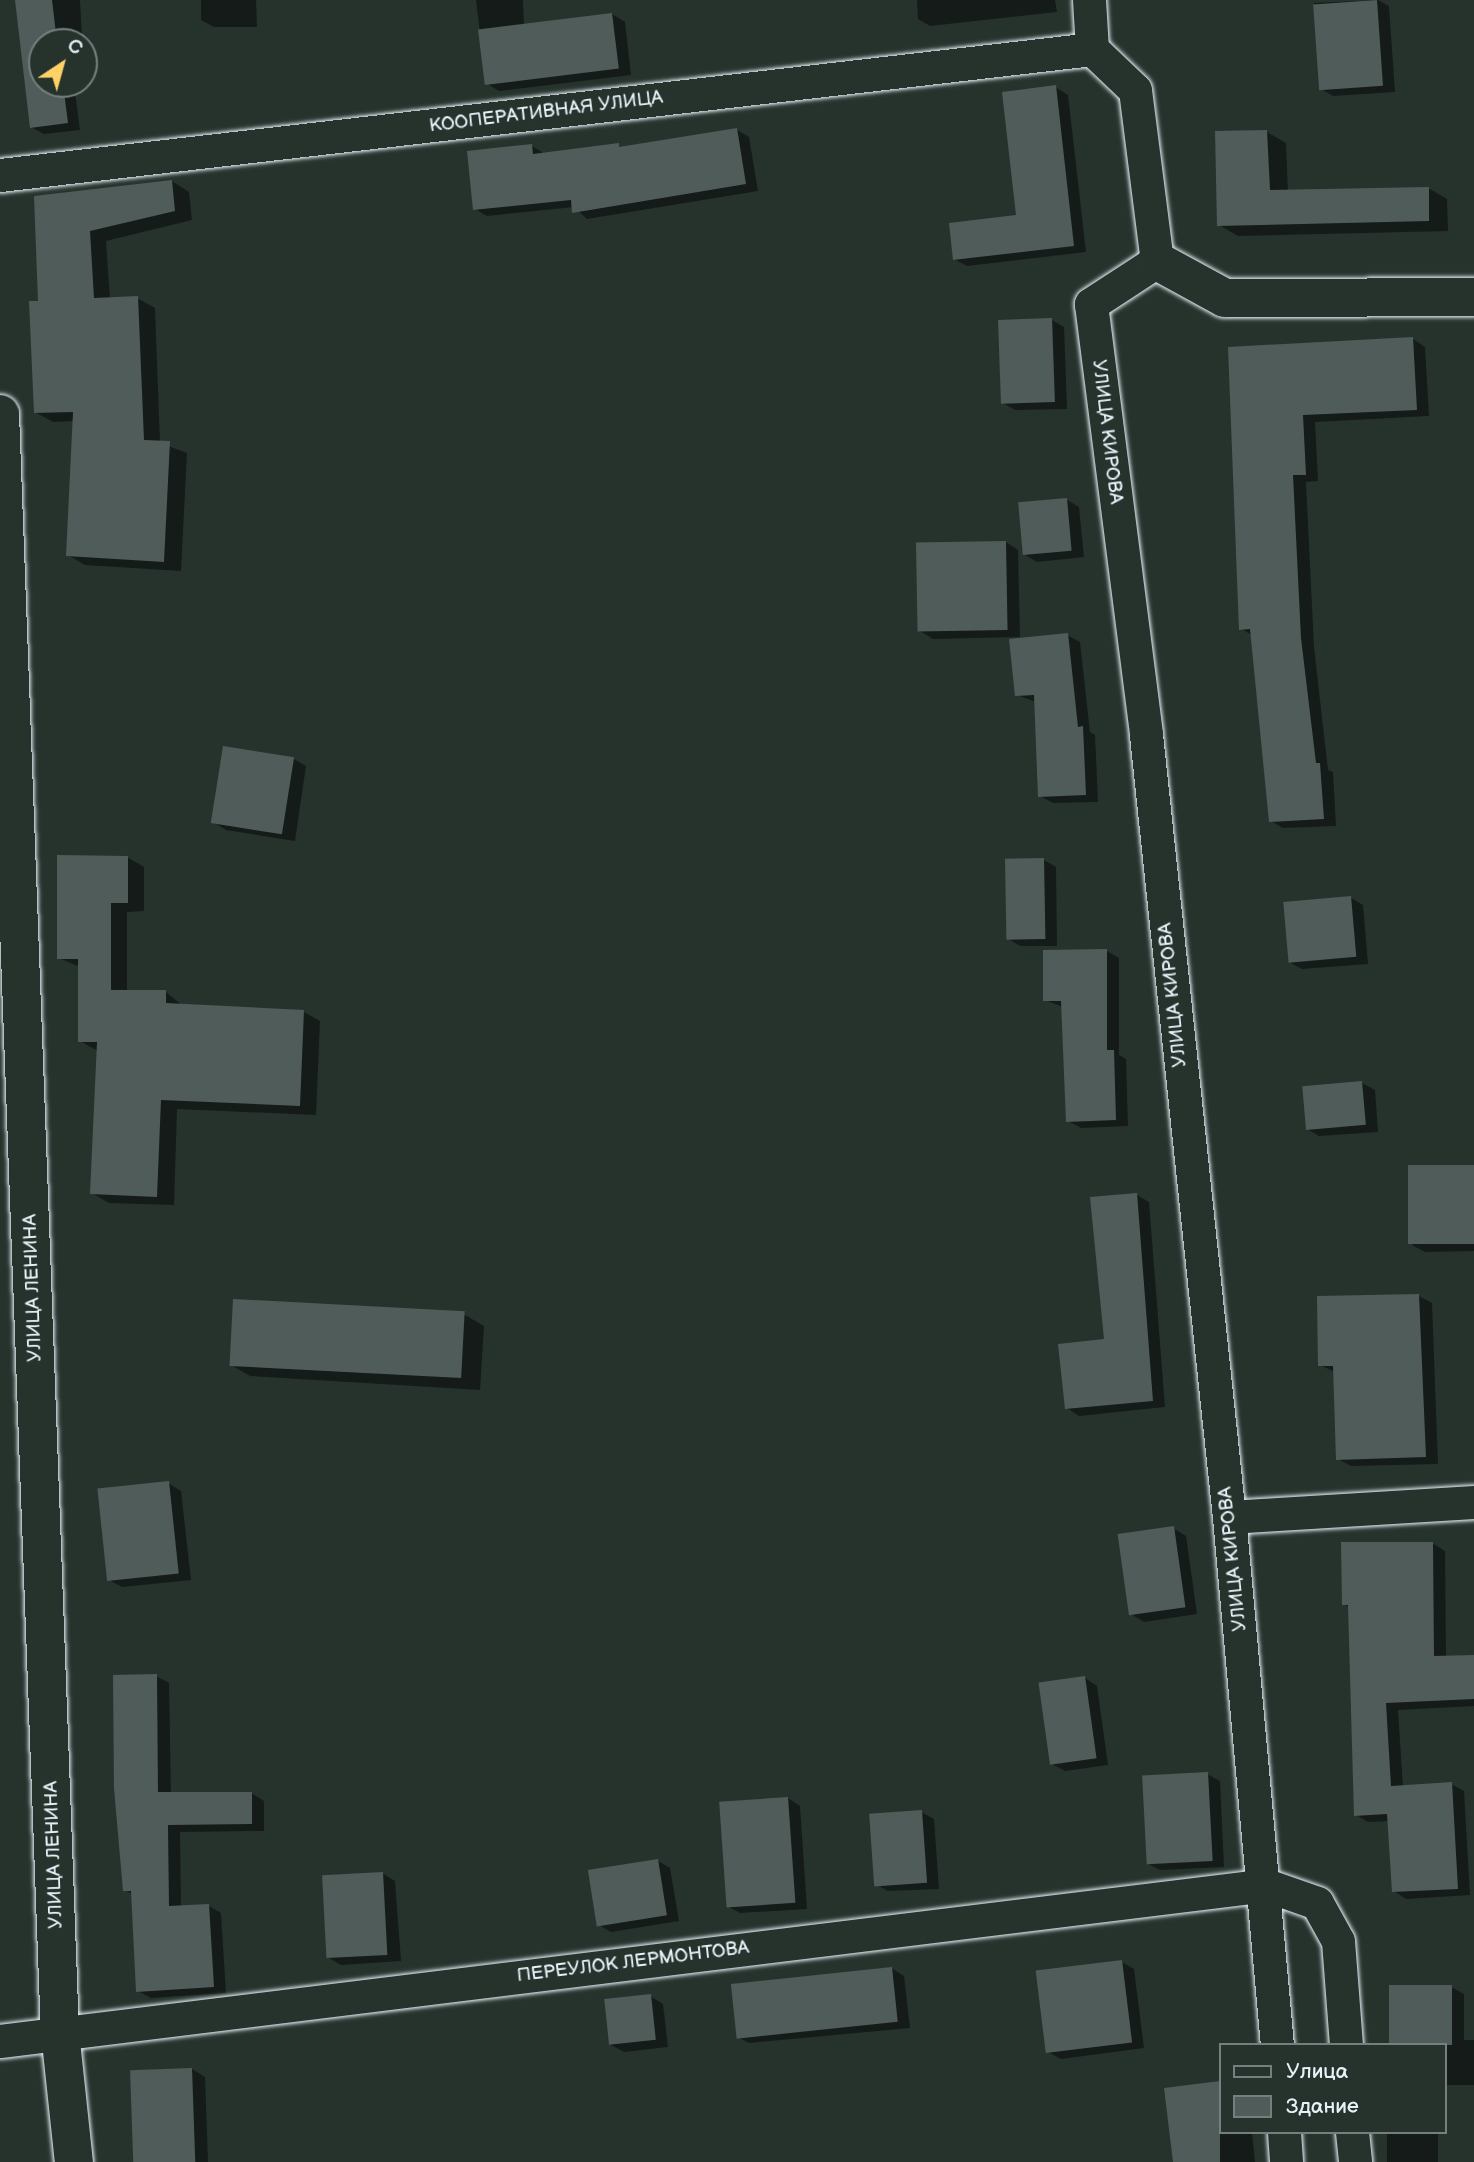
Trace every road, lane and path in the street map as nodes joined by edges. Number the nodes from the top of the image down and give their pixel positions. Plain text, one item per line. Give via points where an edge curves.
1 (1089, 0) edge
2 (1092, 49) junction
3 (0, 175) edge
4 (1157, 261) junction
5 (1474, 297) edge
6 (0, 414) edge
7 (1474, 1503) edge
8 (1229, 1517) junction
9 (1266, 1885) junction
10 (60, 2032) junction
11 (0, 2041) edge
12 (1277, 2043) edge
13 (1346, 2043) edge
14 (1284, 2134) edge
15 (1352, 2134) edge
16 (74, 2162) edge
17 (1286, 2162) edge
18 (1355, 2162) edge

1 - 2 street
2 - 3 street, КООПЕРАТИВНАЯ УЛИЦА
2 - 4 street via 1135,90
4 - 5 street via 1225,298
4 - 8 street, УЛИЦА КИРОВА via 1091,304 1146,735
6 - 10 street, УЛИЦА ЛЕНИНА
7 - 8 street
8 - 9 street, УЛИЦА КИРОВА
9 - 10 street, ПЕРЕУЛОК ЛЕРМОНТОВА
9 - 12 street, УЛИЦА КИРОВА
9 - 13 street via 1317,1903 1338,1941
10 - 11 street, ПЕРЕУЛОК ЛЕРМОНТОВА
10 - 16 street, УЛИЦА ЛЕНИНА
14 - 17 street
15 - 18 street

